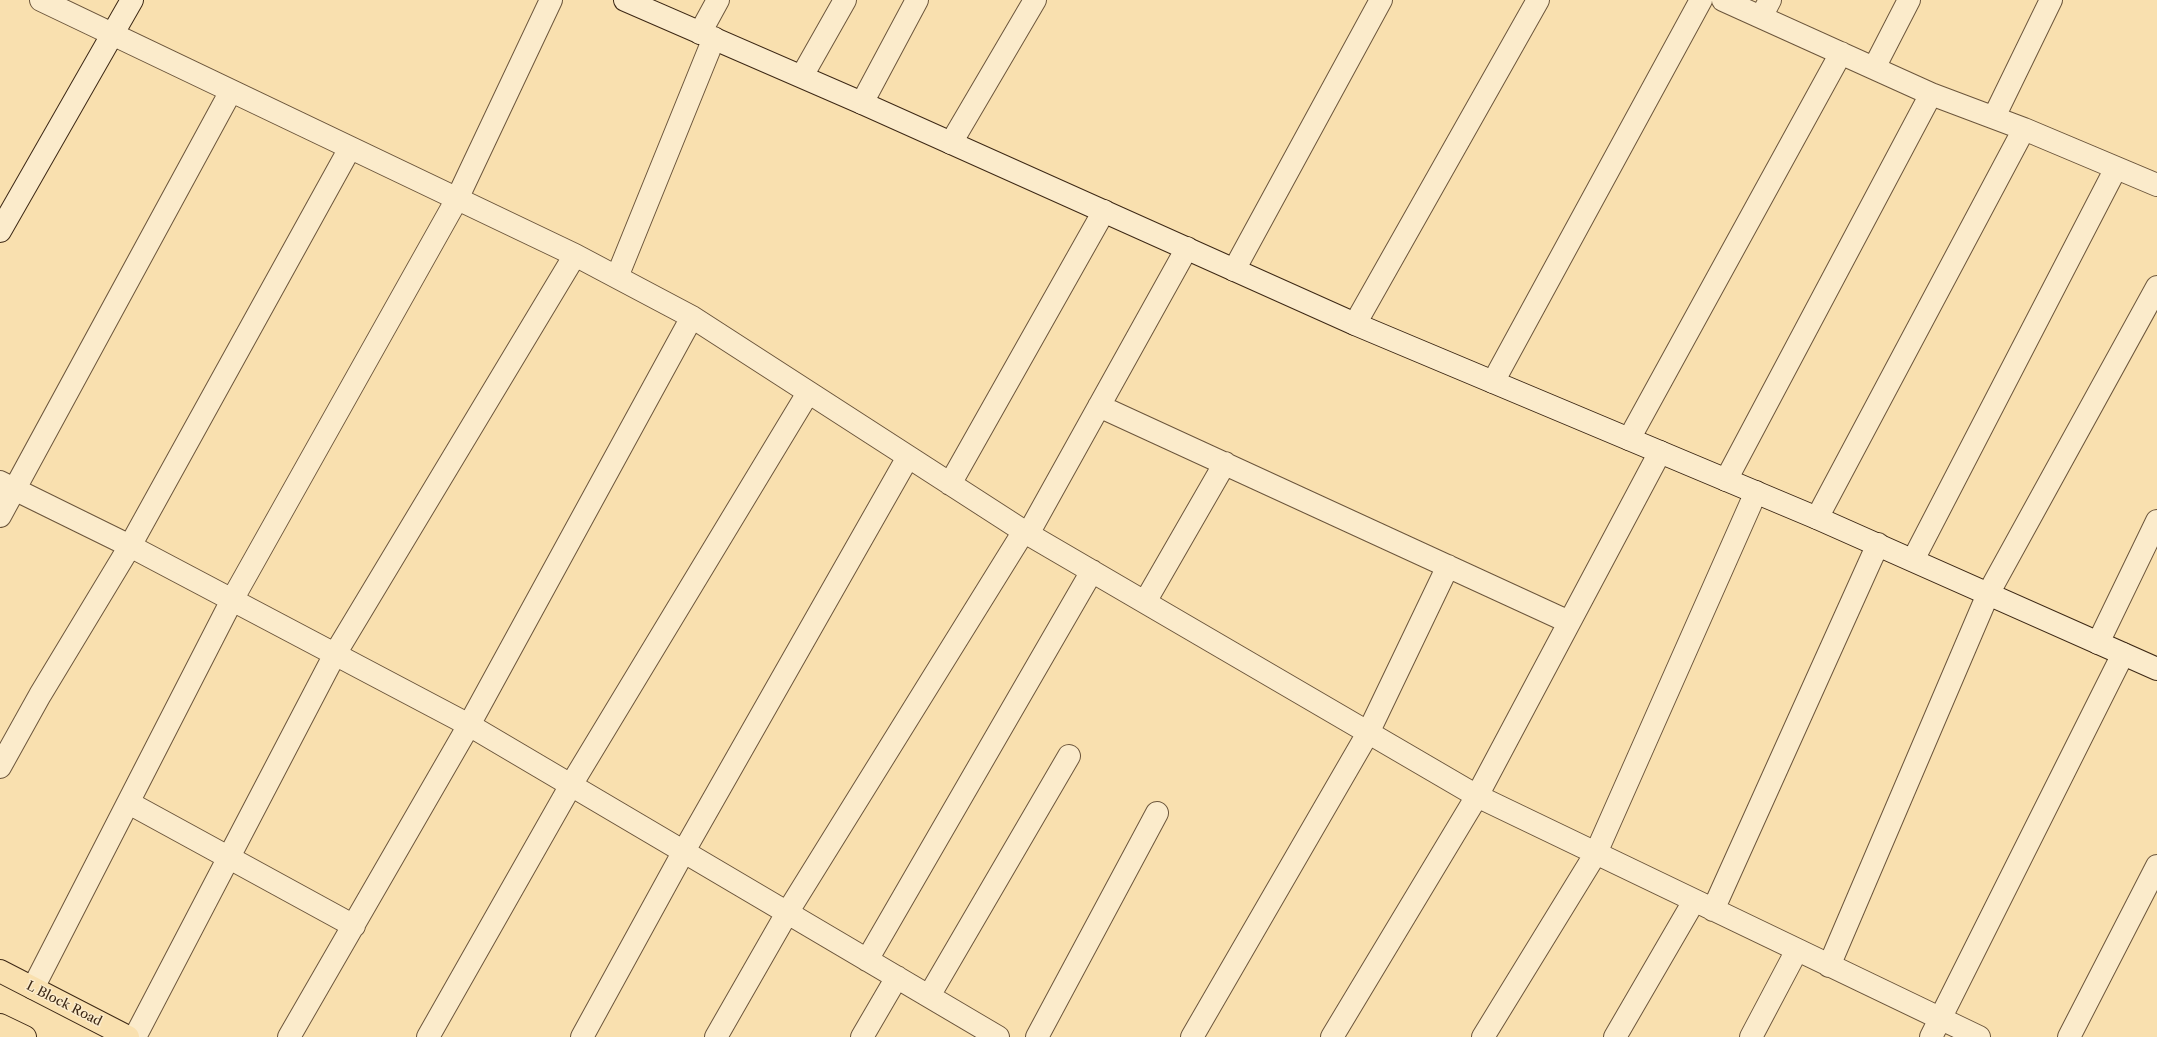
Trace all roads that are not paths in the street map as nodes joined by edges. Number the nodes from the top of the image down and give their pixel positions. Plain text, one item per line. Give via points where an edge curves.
1 (41, 0) edge
2 (132, 0) edge
3 (551, 0) edge
4 (625, 0) edge
5 (718, 0) edge
6 (845, 0) edge
7 (917, 0) edge
8 (1035, 0) edge
9 (1381, 0) edge
10 (1538, 0) edge
11 (1701, 0) edge
12 (1723, 0) edge
13 (1909, 0) edge
14 (2051, 0) edge
15 (1766, 8) edge
16 (114, 34) junction
17 (707, 35) junction
18 (1841, 53) junction
19 (1874, 68) junction
20 (802, 76) junction
21 (231, 91) junction
22 (1931, 94) junction
23 (862, 103) junction
24 (1994, 117) junction
25 (2024, 129) junction
26 (951, 143) junction
27 (350, 148) junction
28 (2116, 168) junction
29 (2157, 185) edge
30 (457, 199) junction
31 (1104, 211) junction
32 (0, 231) edge
33 (1187, 248) junction
34 (575, 255) junction
35 (1234, 270) junction
36 (617, 277) junction
37 (2157, 287) edge
38 (692, 317) junction
39 (1355, 324) junction
40 (1493, 382) junction
41 (808, 392) junction
42 (1099, 406) junction
43 (1629, 439) junction
44 (1660, 452) junction
45 (908, 457) junction
46 (1225, 463) junction
47 (1726, 480) junction
48 (950, 484) junction
49 (7, 486) edge
50 (1756, 492) junction
51 (0, 516) edge
52 (1816, 518) junction
53 (2157, 521) edge
54 (1026, 532) junction
55 (1878, 544) junction
56 (130, 546) junction
57 (1913, 560) junction
58 (1448, 566) junction
59 (1092, 570) junction
60 (1988, 594) junction
61 (232, 600) junction
62 (1145, 602) junction
63 (1569, 622) junction
64 (2098, 643) junction
65 (335, 654) junction
66 (2123, 654) junction
67 (2157, 669) edge
68 (469, 725) junction
69 (1368, 733) junction
70 (1069, 756) dead end
71 (0, 767) edge
72 (571, 785) junction
73 (1477, 796) junction
74 (129, 803) junction
75 (1158, 813) dead end
76 (684, 852) junction
77 (1596, 853) junction
78 (230, 858) junction
79 (2157, 866) edge
80 (1704, 905) junction
81 (787, 913) junction
82 (354, 926) junction
83 (1797, 950) junction
84 (867, 960) junction
85 (1829, 966) junction
86 (0, 971) edge
87 (896, 977) junction
88 (33, 988) junction
89 (929, 996) junction
90 (0, 1025) edge
91 (1936, 1028) edge
92 (25, 1037) edge
93 (128, 1037) edge
94 (135, 1037) edge
95 (289, 1037) edge
96 (428, 1037) edge
97 (582, 1037) edge
98 (716, 1037) edge
99 (862, 1037) edge
100 (998, 1037) edge
101 (1037, 1037) edge
102 (1192, 1037) edge
103 (1332, 1037) edge
104 (1483, 1037) edge
105 (1615, 1037) edge
106 (1751, 1037) edge
107 (1979, 1037) edge
108 (2069, 1037) edge

1 - 16 street
2 - 16 street
3 - 30 street
4 - 17 street
5 - 17 street
6 - 20 street
7 - 23 street
8 - 26 street
9 - 35 street
10 - 39 street
11 - 40 street
12 - 15 street
13 - 19 street
14 - 24 street
15 - 18 street
16 - 21 street
16 - 32 street
17 - 20 street
17 - 36 street
18 - 19 street
18 - 43 street
19 - 22 street
20 - 23 street
21 - 27 street
21 - 49 street
22 - 24 street
22 - 47 street
23 - 26 street
24 - 25 street
25 - 28 street
25 - 52 street
26 - 31 street
27 - 30 street
27 - 56 street
28 - 29 street
28 - 57 street
30 - 34 street
30 - 61 street
31 - 33 street
31 - 48 street
33 - 35 street
33 - 42 street
34 - 36 street
34 - 65 street
35 - 39 street
36 - 38 street
37 - 60 street
38 - 41 street
38 - 68 street
39 - 40 street
40 - 43 street
41 - 45 street
41 - 72 street
42 - 46 street
42 - 54 street
43 - 44 street
44 - 47 street
44 - 63 street
45 - 48 street
45 - 76 street
46 - 58 street
46 - 62 street
47 - 50 street
48 - 54 street
49 - 51 street
49 - 56 street
50 - 52 street
50 - 77 street
52 - 55 street
53 - 64 street
54 - 59 street
54 - 81 street
55 - 57 street
55 - 80 street
56 - 61 street
56 - 71 street via 40,695
57 - 60 street
58 - 63 street
58 - 69 street
59 - 62 street
59 - 84 street
60 - 64 street
60 - 85 street
61 - 65 street
61 - 74 street
62 - 69 street
63 - 73 street
64 - 66 street
65 - 68 street
65 - 78 street
66 - 67 street
66 - 91 street
68 - 72 street
68 - 82 street
69 - 73 street
69 - 102 street
70 - 89 street
72 - 76 street
72 - 96 street
73 - 77 street
73 - 103 street
74 - 78 street
74 - 88 street
75 - 101 street
76 - 81 street
76 - 97 street
77 - 80 street
77 - 104 street
78 - 82 street
78 - 94 street
79 - 108 street
80 - 83 street
80 - 105 street
81 - 84 street
81 - 98 street
82 - 95 street
83 - 85 street
83 - 106 street
84 - 87 street
85 - 91 street
86 - 88 main road, L Block Road
87 - 89 street
87 - 99 street
88 - 93 main road, L Block Road
89 - 100 street
90 - 92 main road
91 - 107 street

